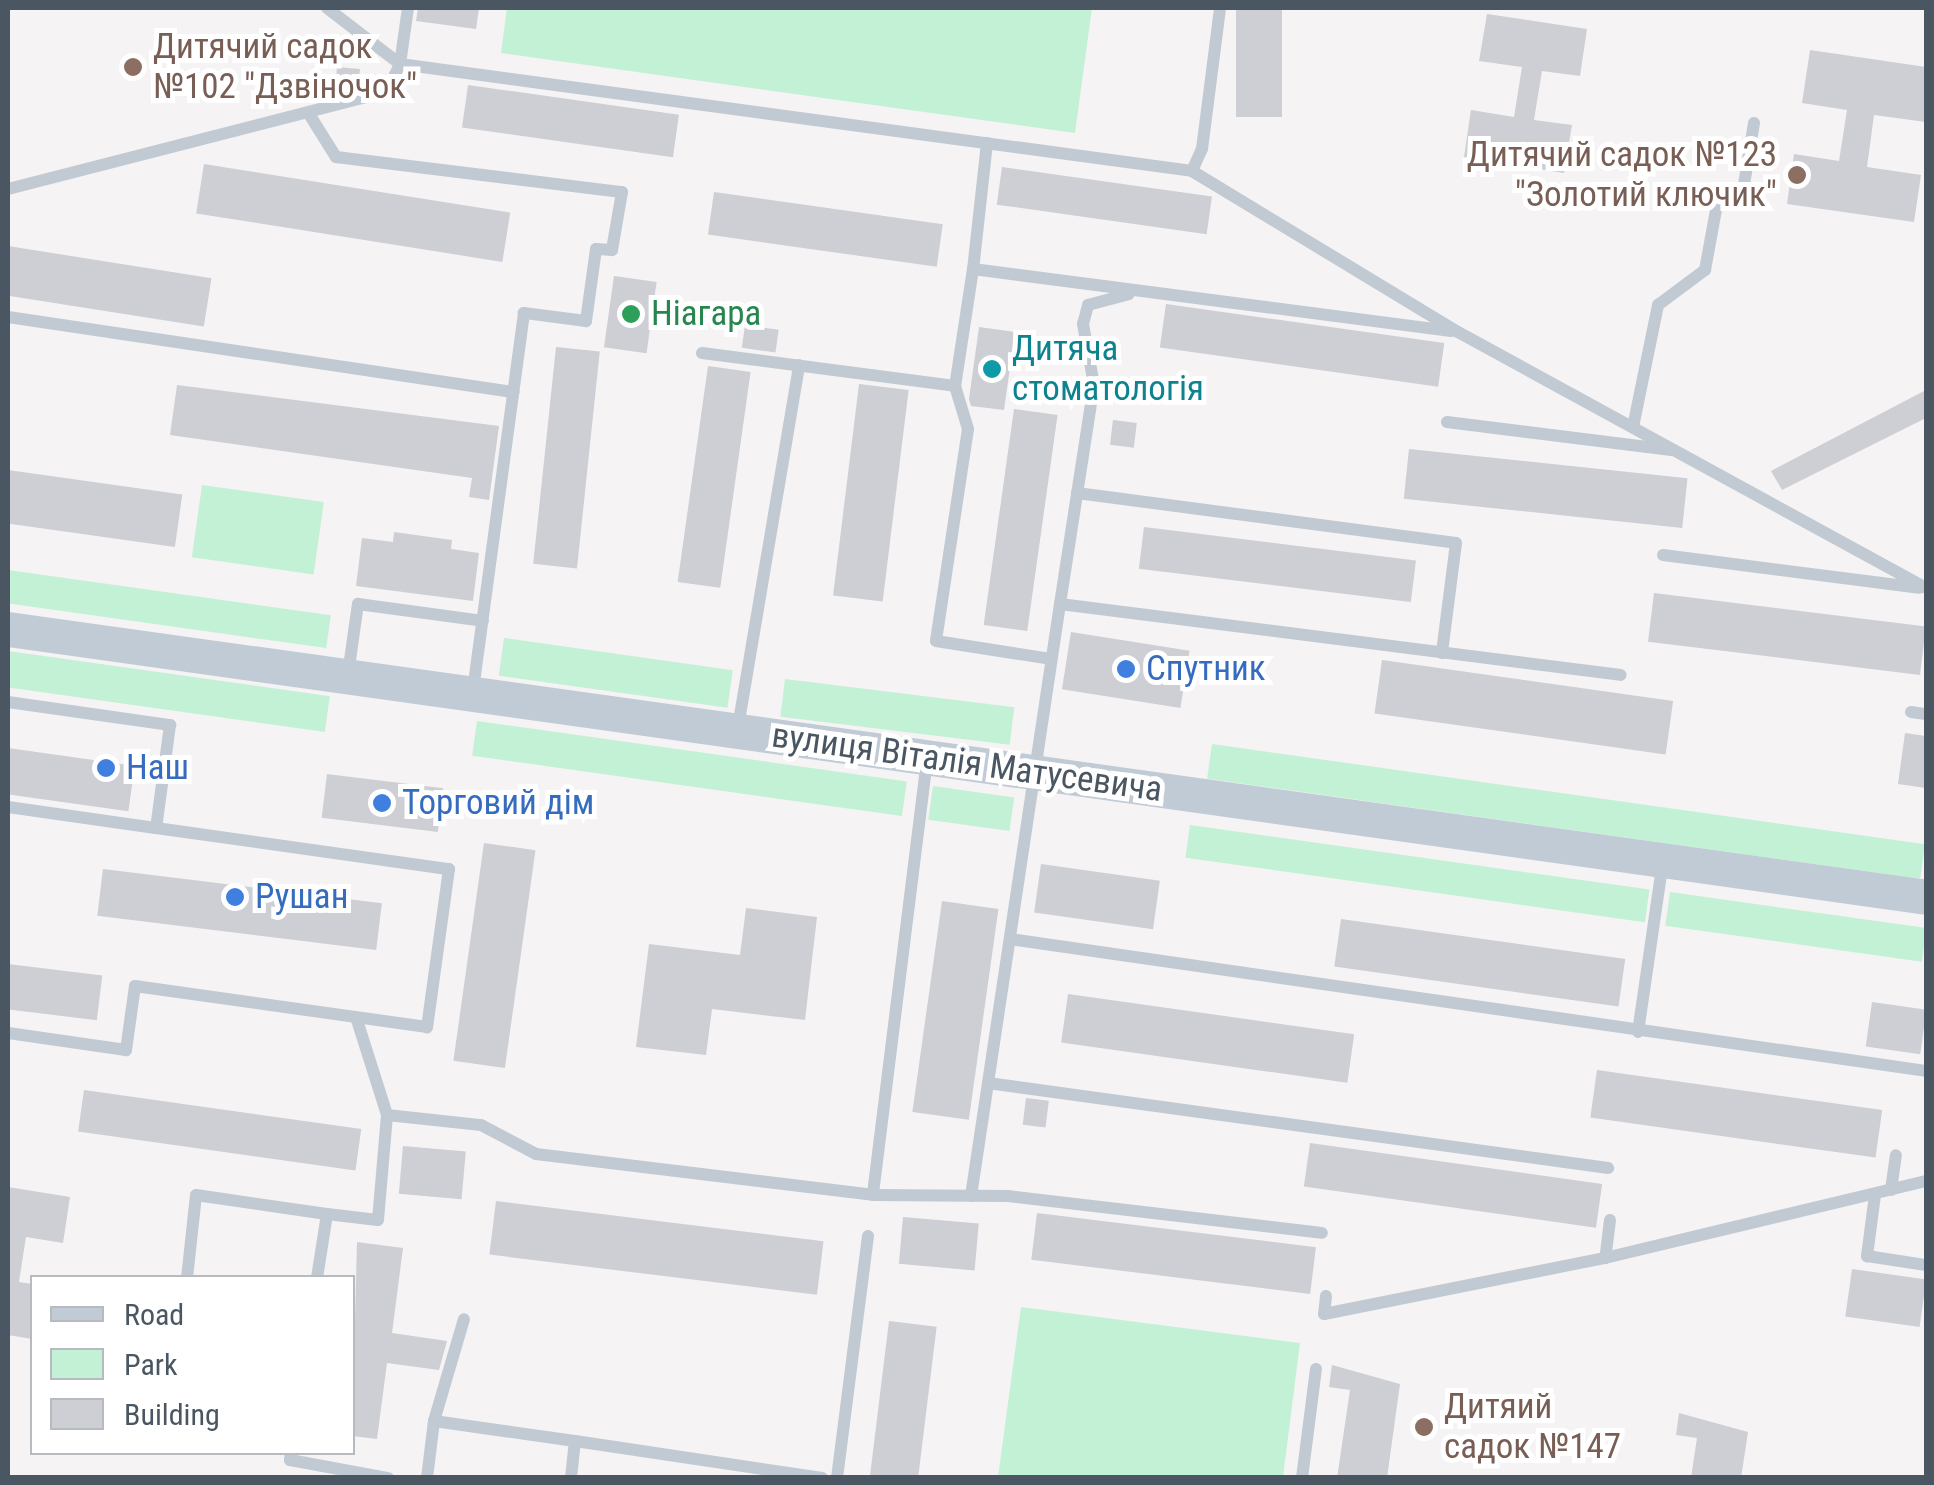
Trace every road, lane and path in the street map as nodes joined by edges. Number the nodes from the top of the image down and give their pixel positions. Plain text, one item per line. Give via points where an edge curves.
1 (328, 8) edge
2 (408, 8) edge
3 (1220, 8) edge
4 (400, 64) junction
5 (309, 114) junction
6 (1754, 123) dead end
7 (987, 143) junction
8 (1192, 171) junction
9 (8, 190) edge
10 (973, 269) junction
11 (1147, 292) junction
12 (8, 317) edge
13 (1458, 332) junction
14 (702, 353) dead end
15 (800, 365) junction
16 (955, 386) junction
17 (513, 392) junction
18 (1447, 422) dead end
19 (1633, 427) junction
20 (1679, 451) junction
21 (1077, 493) junction
22 (1664, 554) dead end
23 (1926, 589) edge
24 (1060, 604) junction
25 (483, 622) junction
26 (8, 628) edge
27 (1442, 653) junction
28 (1050, 659) junction
29 (1621, 675) dead end
30 (348, 676) junction
31 (473, 694) junction
32 (8, 702) edge
33 (1911, 712) dead end
34 (1926, 714) edge
35 (738, 731) junction
36 (927, 757) junction
37 (1034, 772) junction
38 (8, 807) edge
39 (156, 828) junction
40 (1664, 860) junction
41 (1926, 897) edge
42 (1010, 939) junction
43 (356, 1017) junction
44 (1638, 1032) junction
45 (8, 1033) edge
46 (1926, 1071) edge
47 (988, 1083) junction
48 (387, 1114) junction
49 (1896, 1155) dead end
50 (1608, 1168) dead end
51 (1926, 1181) edge
52 (1891, 1190) junction
53 (873, 1195) junction
54 (1874, 1195) junction
55 (971, 1196) junction
56 (327, 1214) junction
57 (1610, 1220) dead end
58 (1322, 1233) dead end
59 (868, 1236) dead end
60 (1605, 1258) junction
61 (1926, 1265) edge
62 (188, 1275) edge
63 (317, 1275) edge
64 (1326, 1296) dead end
65 (464, 1319) dead end
66 (1316, 1369) dead end
67 (434, 1421) junction
68 (575, 1440) junction
69 (291, 1455) edge
70 (388, 1478) edge
71 (427, 1478) edge
72 (571, 1478) edge
73 (822, 1478) edge
74 (837, 1478) edge
75 (1302, 1478) edge

1 - 4 lane
2 - 4 lane
3 - 8 lane via 1202,149
4 - 5 lane via 386,92
4 - 7 lane
5 - 9 lane
5 - 17 lane via 336,157 622,192 612,250 596,249 586,321 524,313
6 - 19 lane via 1742,198 1719,194 1705,270 1658,305
7 - 8 lane
7 - 10 lane
8 - 13 lane
10 - 11 lane
10 - 16 lane
11 - 13 lane
11 - 21 lane via 1088,305 1084,324 1094,385
12 - 17 lane
13 - 19 lane
14 - 15 lane
15 - 16 lane
15 - 35 lane
16 - 28 lane via 968,429 936,641
17 - 25 lane
18 - 20 lane
19 - 20 lane
20 - 23 lane
21 - 24 lane
21 - 27 lane via 1456,543
22 - 23 lane
24 - 27 lane
24 - 28 lane
25 - 30 lane via 358,604
25 - 31 lane
26 - 30 street, вулиця Віталія Матусевича
27 - 29 lane
28 - 37 lane
30 - 31 street, вулиця Віталія Матусевича
31 - 35 street, вулиця Віталія Матусевича
32 - 39 lane via 170,725
33 - 34 lane
35 - 36 street, вулиця Віталія Матусевича
36 - 37 street, вулиця Віталія Матусевича
36 - 53 lane
37 - 40 street, вулиця Віталія Матусевича
37 - 42 lane
38 - 39 lane
39 - 43 lane via 449,869 427,1027
40 - 41 street, вулиця Віталія Матусевича
40 - 44 lane
42 - 44 lane
42 - 47 lane
43 - 45 lane via 135,986 126,1050
43 - 48 lane
44 - 46 lane
47 - 50 lane
47 - 55 lane
48 - 53 lane via 480,1125 536,1154
48 - 56 lane via 378,1220
49 - 52 lane
51 - 52 lane
52 - 54 lane
53 - 55 lane
54 - 60 lane
54 - 61 lane via 1867,1256
55 - 58 lane
56 - 62 lane via 196,1195
56 - 63 lane
57 - 60 lane
59 - 74 lane
60 - 64 lane via 1324,1314
65 - 67 lane
66 - 75 lane
67 - 68 lane
67 - 71 lane
68 - 72 lane
68 - 73 lane
69 - 70 lane via 290,1460

